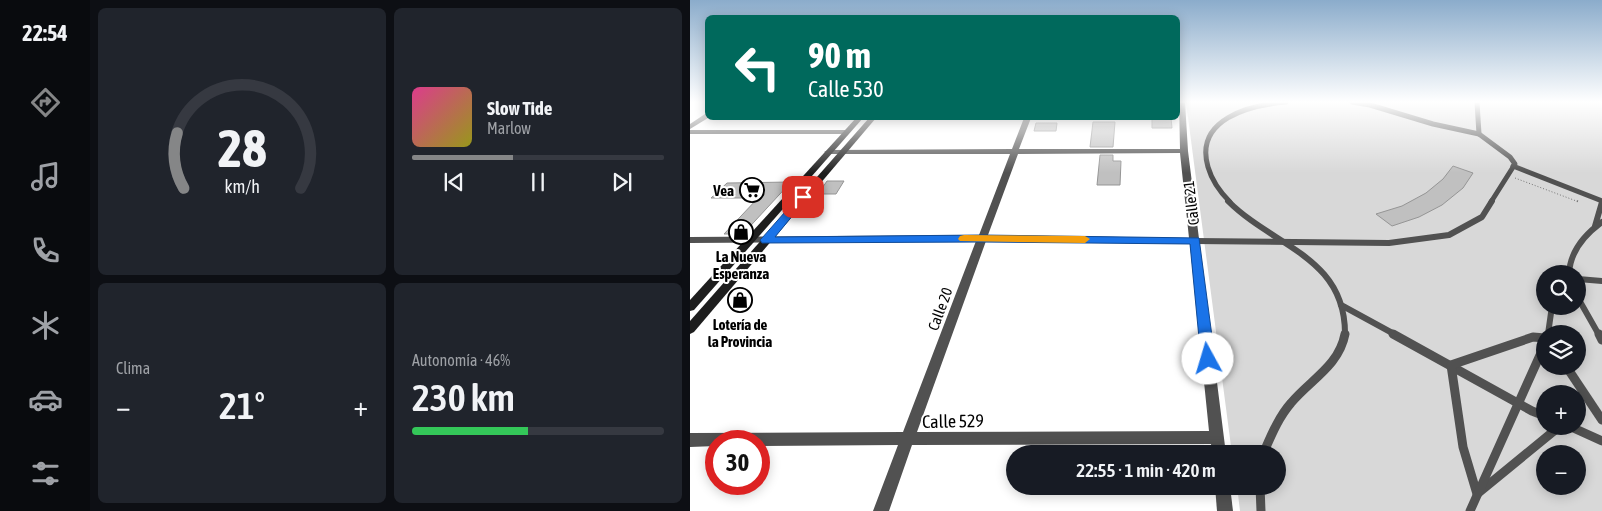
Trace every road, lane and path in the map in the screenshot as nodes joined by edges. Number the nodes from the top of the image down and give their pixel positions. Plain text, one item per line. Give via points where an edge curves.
1 (852, 126) edge
2 (865, 126) edge
3 (1024, 126) edge
4 (1183, 126) edge
5 (1217, 126) edge
6 (1442, 126) edge
7 (1478, 126) edge
8 (690, 132) edge
9 (846, 132) junction
10 (1479, 134) junction
11 (1184, 151) junction
12 (828, 152) junction
13 (841, 153) junction
14 (1014, 153) junction
15 (1513, 166) junction
16 (1508, 175) junction
17 (1602, 201) edge
18 (1580, 202) dead end
19 (1602, 222) edge
20 (1595, 226) junction
21 (982, 238) junction
22 (690, 240) edge
23 (766, 240) junction
24 (749, 241) junction
25 (1195, 241) junction
26 (1284, 241) junction
27 (1568, 265) edge
28 (1586, 280) edge
29 (1602, 281) edge
30 (1342, 304) junction
31 (690, 307) edge
32 (1586, 312) edge
33 (690, 329) edge
34 (1536, 337) edge
35 (1602, 340) edge
36 (1536, 363) edge
37 (1451, 365) junction
38 (1572, 375) edge
39 (1536, 413) edge
40 (1602, 420) edge
41 (1586, 434) edge
42 (1549, 435) edge
43 (1217, 437) junction
44 (690, 440) edge
45 (907, 440) junction
46 (1602, 441) edge
47 (1218, 445) edge
48 (1267, 445) edge
49 (1477, 494) junction
50 (1223, 495) edge
51 (1261, 495) edge
52 (881, 511) edge
53 (1225, 511) edge
54 (1262, 511) edge
55 (1470, 511) edge

1 - 9 main road
2 - 13 main road
3 - 14 street, Calle 20
4 - 11 street, Calle 21
5 - 26 lane via 1207,140 1205,152 1207,169 1216,188 1235,208
6 - 10 lane
7 - 10 lane
8 - 9 street
9 - 12 main road
10 - 15 lane via 1510,157
11 - 14 street
11 - 25 street, Calle 21
12 - 13 street
12 - 24 main road
13 - 14 street
13 - 23 main road
14 - 21 street, Calle 20
15 - 16 lane
15 - 17 lane
16 - 18 path
16 - 26 lane via 1482,217 1449,236 1389,243
17 - 20 lane
19 - 20 lane
20 - 27 lane via 1580,243
21 - 23 street
21 - 25 street
21 - 45 street, Calle 20
22 - 24 street
23 - 24 street
23 - 33 main road
24 - 31 main road
25 - 26 lane
25 - 43 street, Calle 21
26 - 30 lane via 1328,276
28 - 29 lane
30 - 37 lane
30 - 48 lane via 1345,321 1343,346 1330,367 1291,402
32 - 35 lane
34 - 37 lane
36 - 49 lane
37 - 39 lane
37 - 49 lane via 1459,422
38 - 40 lane
41 - 46 lane
42 - 49 lane
43 - 45 street, Calle 529
43 - 47 street, Calle 21
44 - 45 street, Calle 529
45 - 52 street, Calle 20
49 - 55 lane
50 - 53 street
51 - 54 lane

